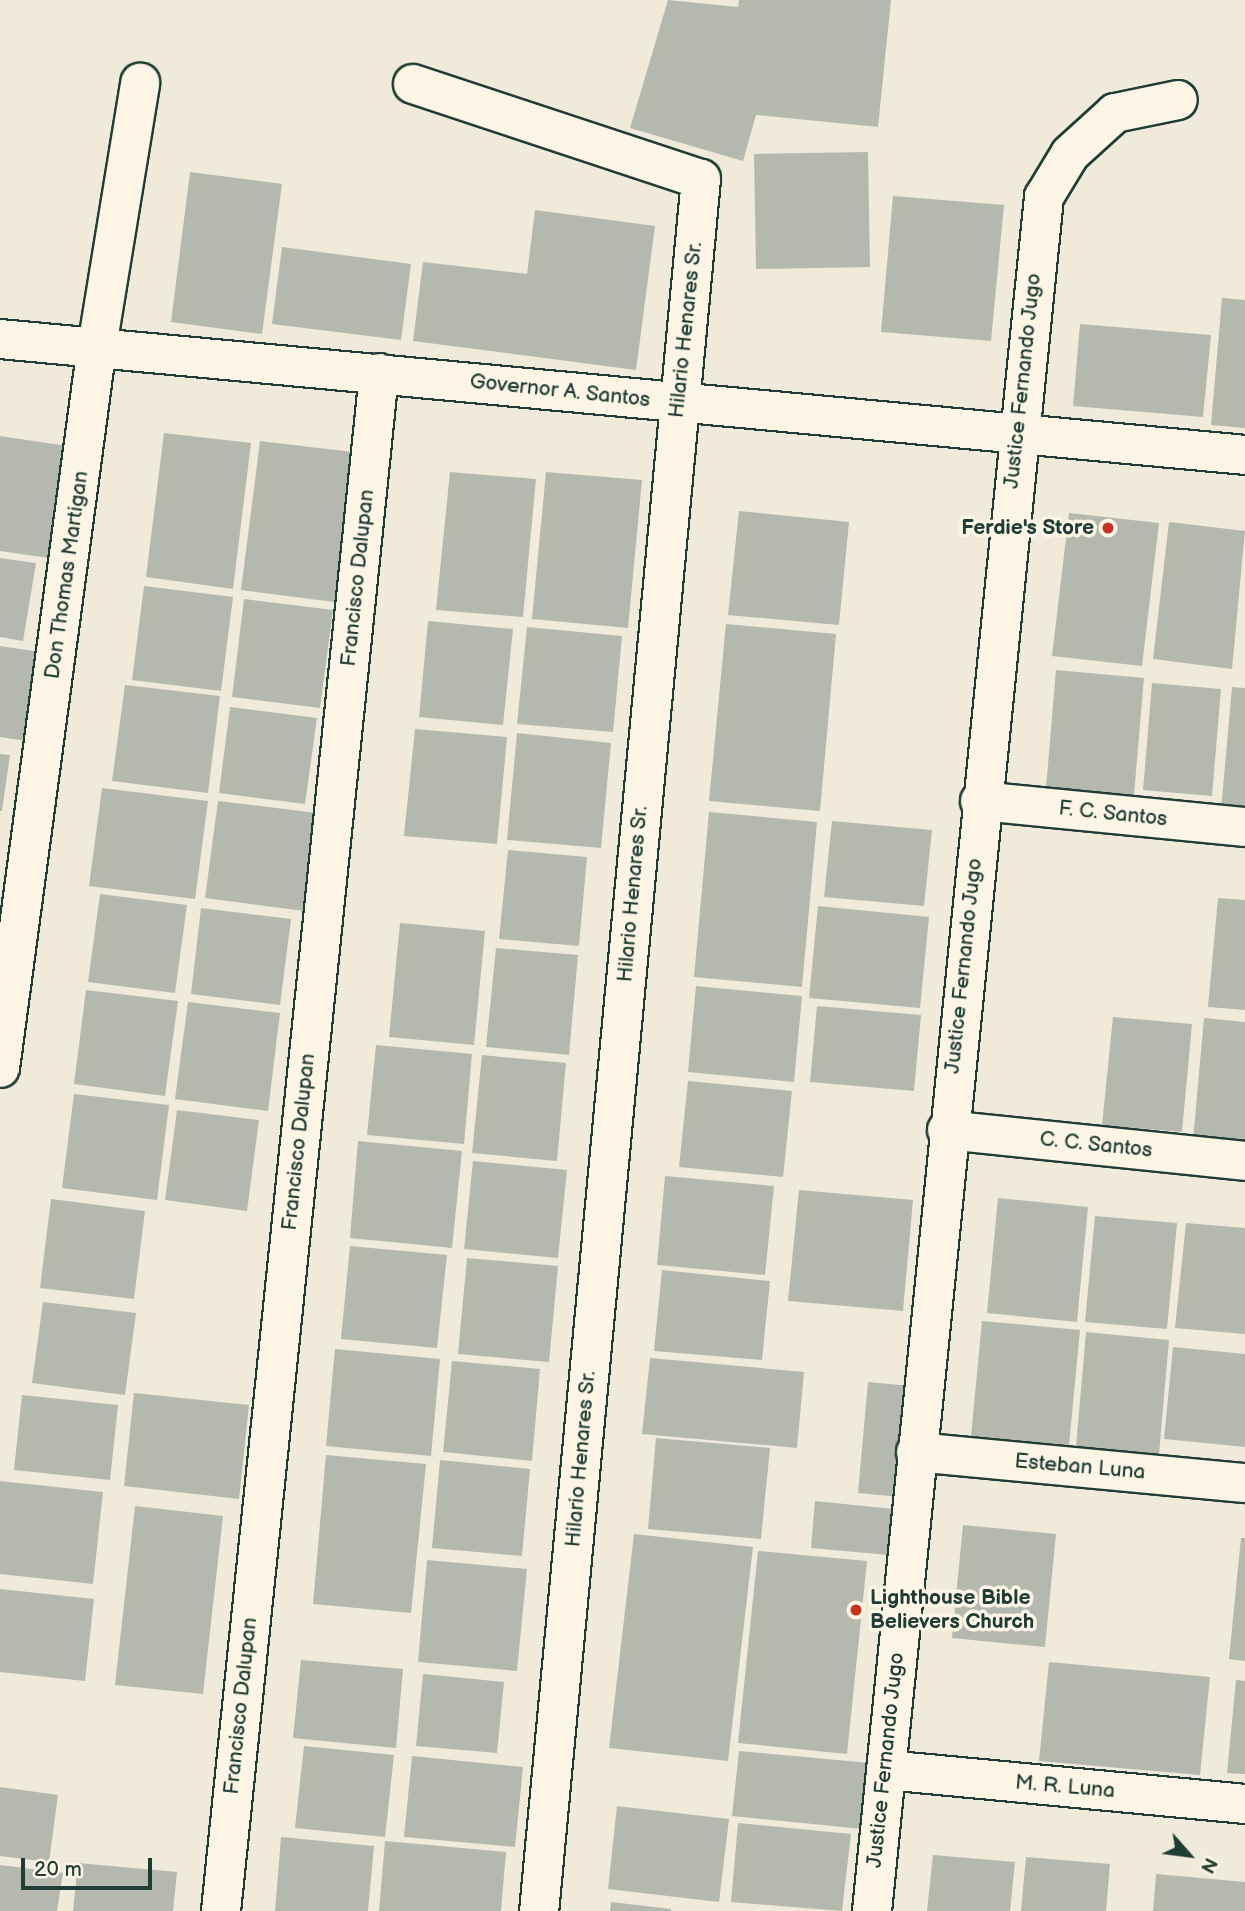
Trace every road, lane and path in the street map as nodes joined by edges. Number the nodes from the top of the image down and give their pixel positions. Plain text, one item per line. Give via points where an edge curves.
1 (140, 83) dead end
2 (413, 83) dead end
3 (1178, 100) dead end
4 (0, 339) edge
5 (96, 353) junction
6 (379, 373) junction
7 (679, 403) junction
8 (1016, 434) junction
9 (1245, 455) edge
10 (980, 801) junction
11 (1245, 827) edge
12 (0, 1068) edge
13 (947, 1130) junction
14 (1245, 1161) edge
15 (916, 1452) junction
16 (1245, 1483) edge
17 (886, 1770) junction
18 (1245, 1804) edge
19 (221, 1911) edge
20 (539, 1911) edge
21 (872, 1911) edge

1 - 5 street, Don Thomas Martigan
2 - 7 street, Hilario Henares Sr. via 701,180
3 - 8 street, Justice Fernando Jugo via 1115,113 1070,154 1044,197
4 - 5 street, Governor A. Santos
5 - 6 street, Governor A. Santos
5 - 12 street, Don Thomas Martigan
6 - 7 street, Governor A. Santos
6 - 19 street, Francisco Dalupan
7 - 8 street, Governor A. Santos
7 - 20 street, Hilario Henares Sr.
8 - 9 street, Governor A. Santos
8 - 10 street, Justice Fernando Jugo
10 - 11 street, F. C. Santos
10 - 13 street, Justice Fernando Jugo
13 - 14 street, C. C. Santos
13 - 15 street, Justice Fernando Jugo
15 - 16 street, Esteban Luna
15 - 17 street, Justice Fernando Jugo
17 - 18 street, M. R. Luna
17 - 21 street, Justice Fernando Jugo

